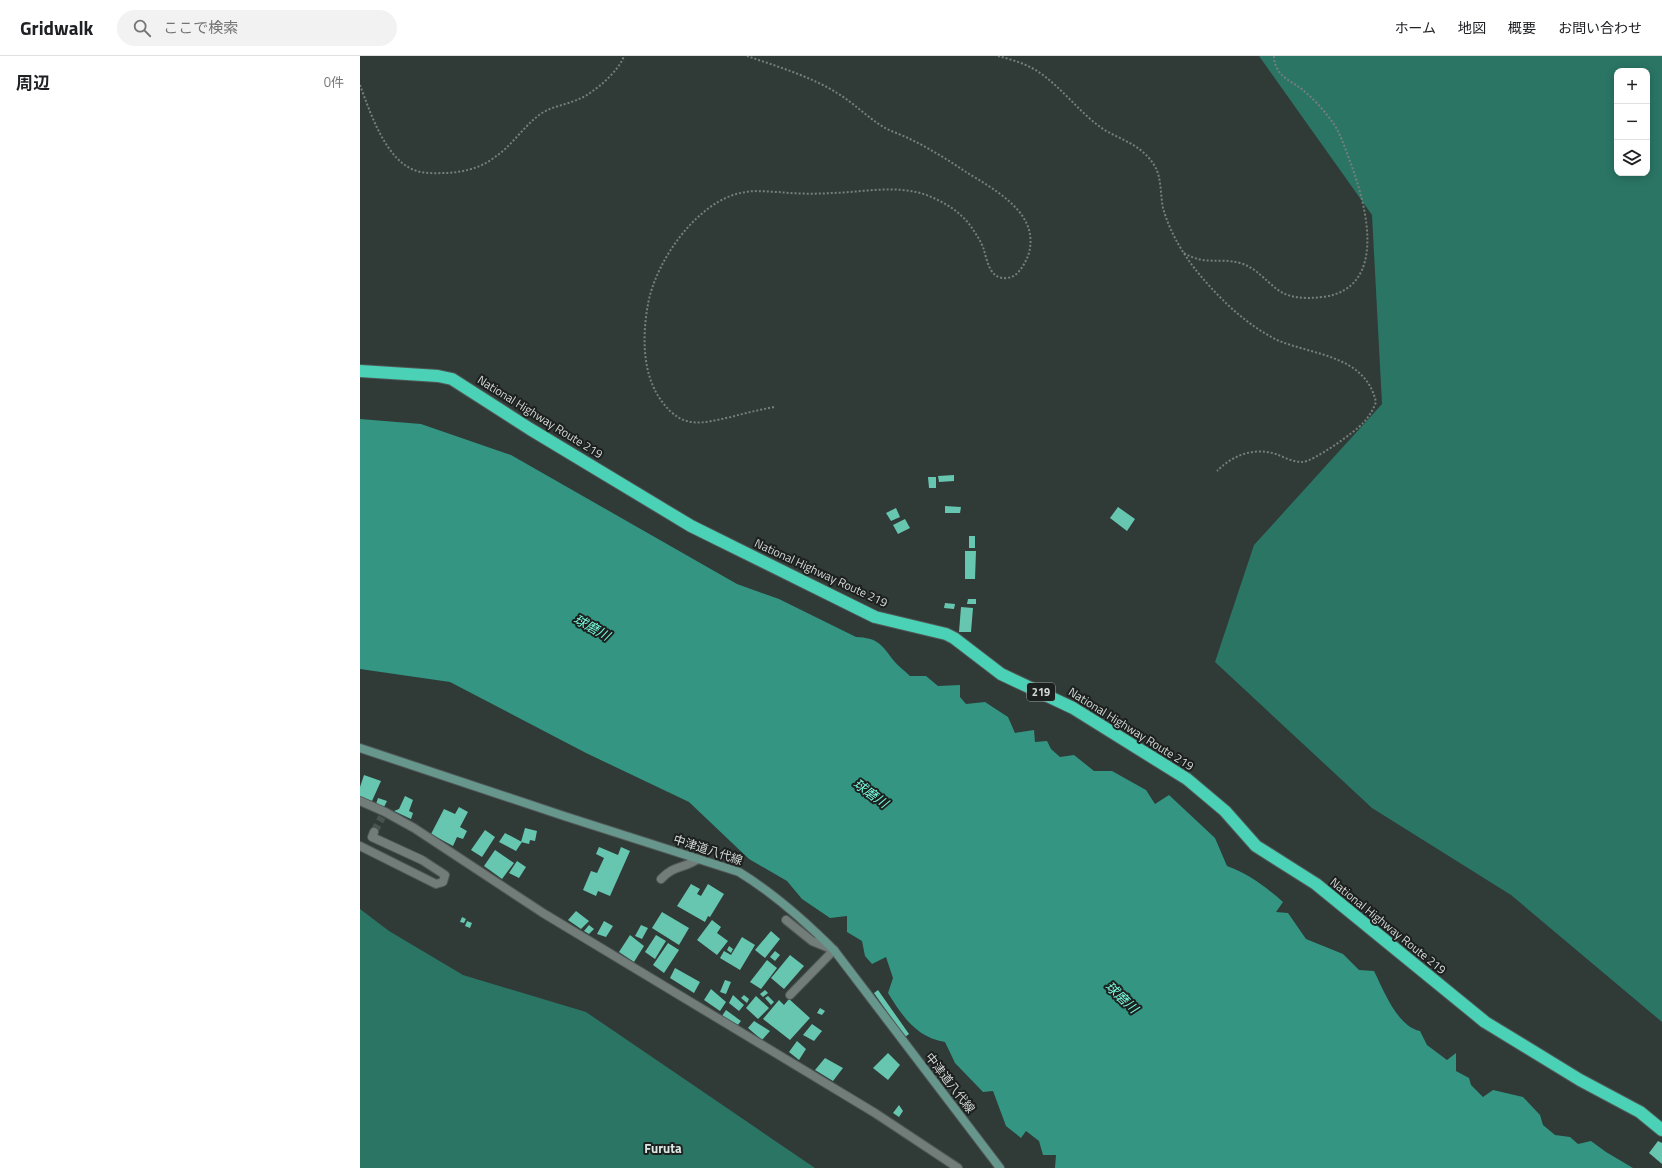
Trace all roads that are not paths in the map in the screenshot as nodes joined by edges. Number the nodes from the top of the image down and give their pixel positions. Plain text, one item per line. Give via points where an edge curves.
1 (360, 371) edge
2 (360, 748) edge
3 (360, 801) edge
4 (374, 832) dead end
5 (360, 846) edge
6 (698, 859) junction
7 (661, 879) dead end
8 (786, 920) dead end
9 (834, 950) junction
10 (790, 995) dead end
11 (1662, 1130) edge
12 (958, 1168) edge
13 (1000, 1168) edge

1 - 11 highway, National Highway Route 219 / 219 via 452,379 691,526 875,617 954,638 1001,674 1073,708 1187,779 1225,811 1256,846 1316,884 1485,1022 1580,1080 1640,1112
2 - 6 main road, 中津道八代線
3 - 12 street via 383,815 414,828 543,913 875,1113
4 - 5 street via 372,837 422,860 444,875 443,882 436,884
6 - 7 street via 669,870
6 - 9 main road, 中津道八代線 via 740,872 765,888 803,919
8 - 9 street via 812,941
9 - 10 street
9 - 13 main road, 中津道八代線

